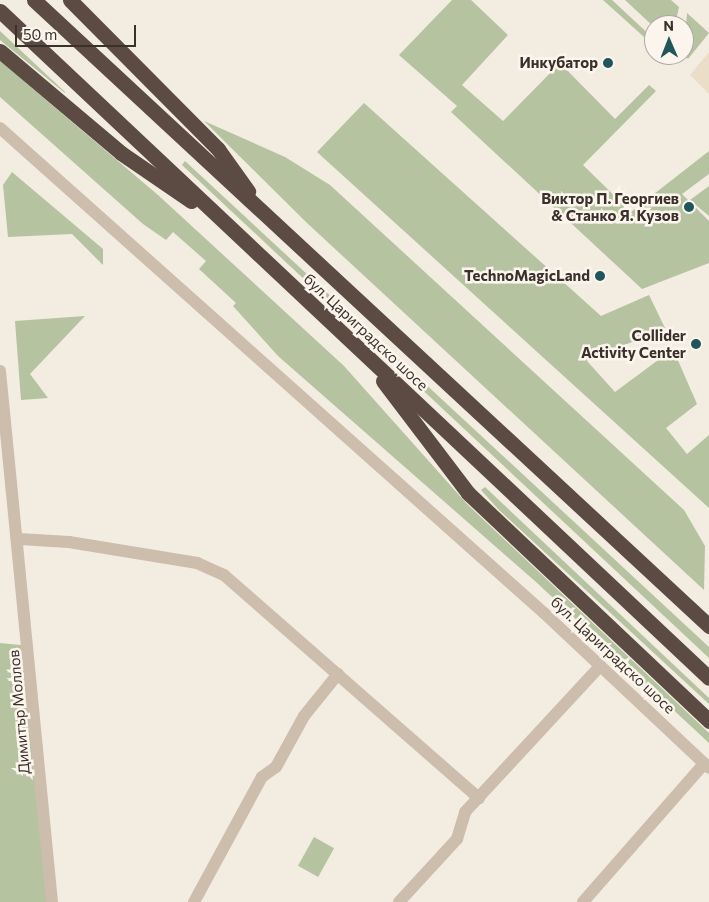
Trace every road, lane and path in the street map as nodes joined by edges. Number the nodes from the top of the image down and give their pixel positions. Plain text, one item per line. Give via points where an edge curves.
1 (34, 0) edge
2 (70, 0) edge
3 (0, 11) edge
4 (0, 51) edge
5 (0, 128) edge
6 (266, 217) junction
7 (231, 229) junction
8 (357, 346) junction
9 (0, 371) edge
10 (18, 539) junction
11 (709, 626) edge
12 (600, 666) junction
13 (338, 674) junction
14 (709, 678) edge
15 (709, 721) edge
16 (706, 766) edge
17 (478, 798) junction
18 (52, 902) edge
19 (194, 902) edge
20 (399, 902) edge
21 (584, 902) edge

1 - 6 highway, бул. Цариградско шосе
2 - 6 highway via 218,149
3 - 7 highway, бул. Цариградско шосе
4 - 7 highway via 121,153
5 - 12 street, бул. Цариградско шосе
6 - 11 highway, бул. Цариградско шосе
7 - 8 highway, бул. Цариградско шосе
8 - 14 highway, бул. Цариградско шосе
8 - 15 highway via 468,493
9 - 10 street, Димитър Моллов
10 - 13 street via 69,542 197,563 224,575
10 - 18 street, Димитър Моллов
12 - 16 street, бул. Цариградско шосе
12 - 17 street
13 - 17 street
13 - 19 street via 304,716 276,767 262,777
16 - 21 street
17 - 20 street via 465,812 457,840

